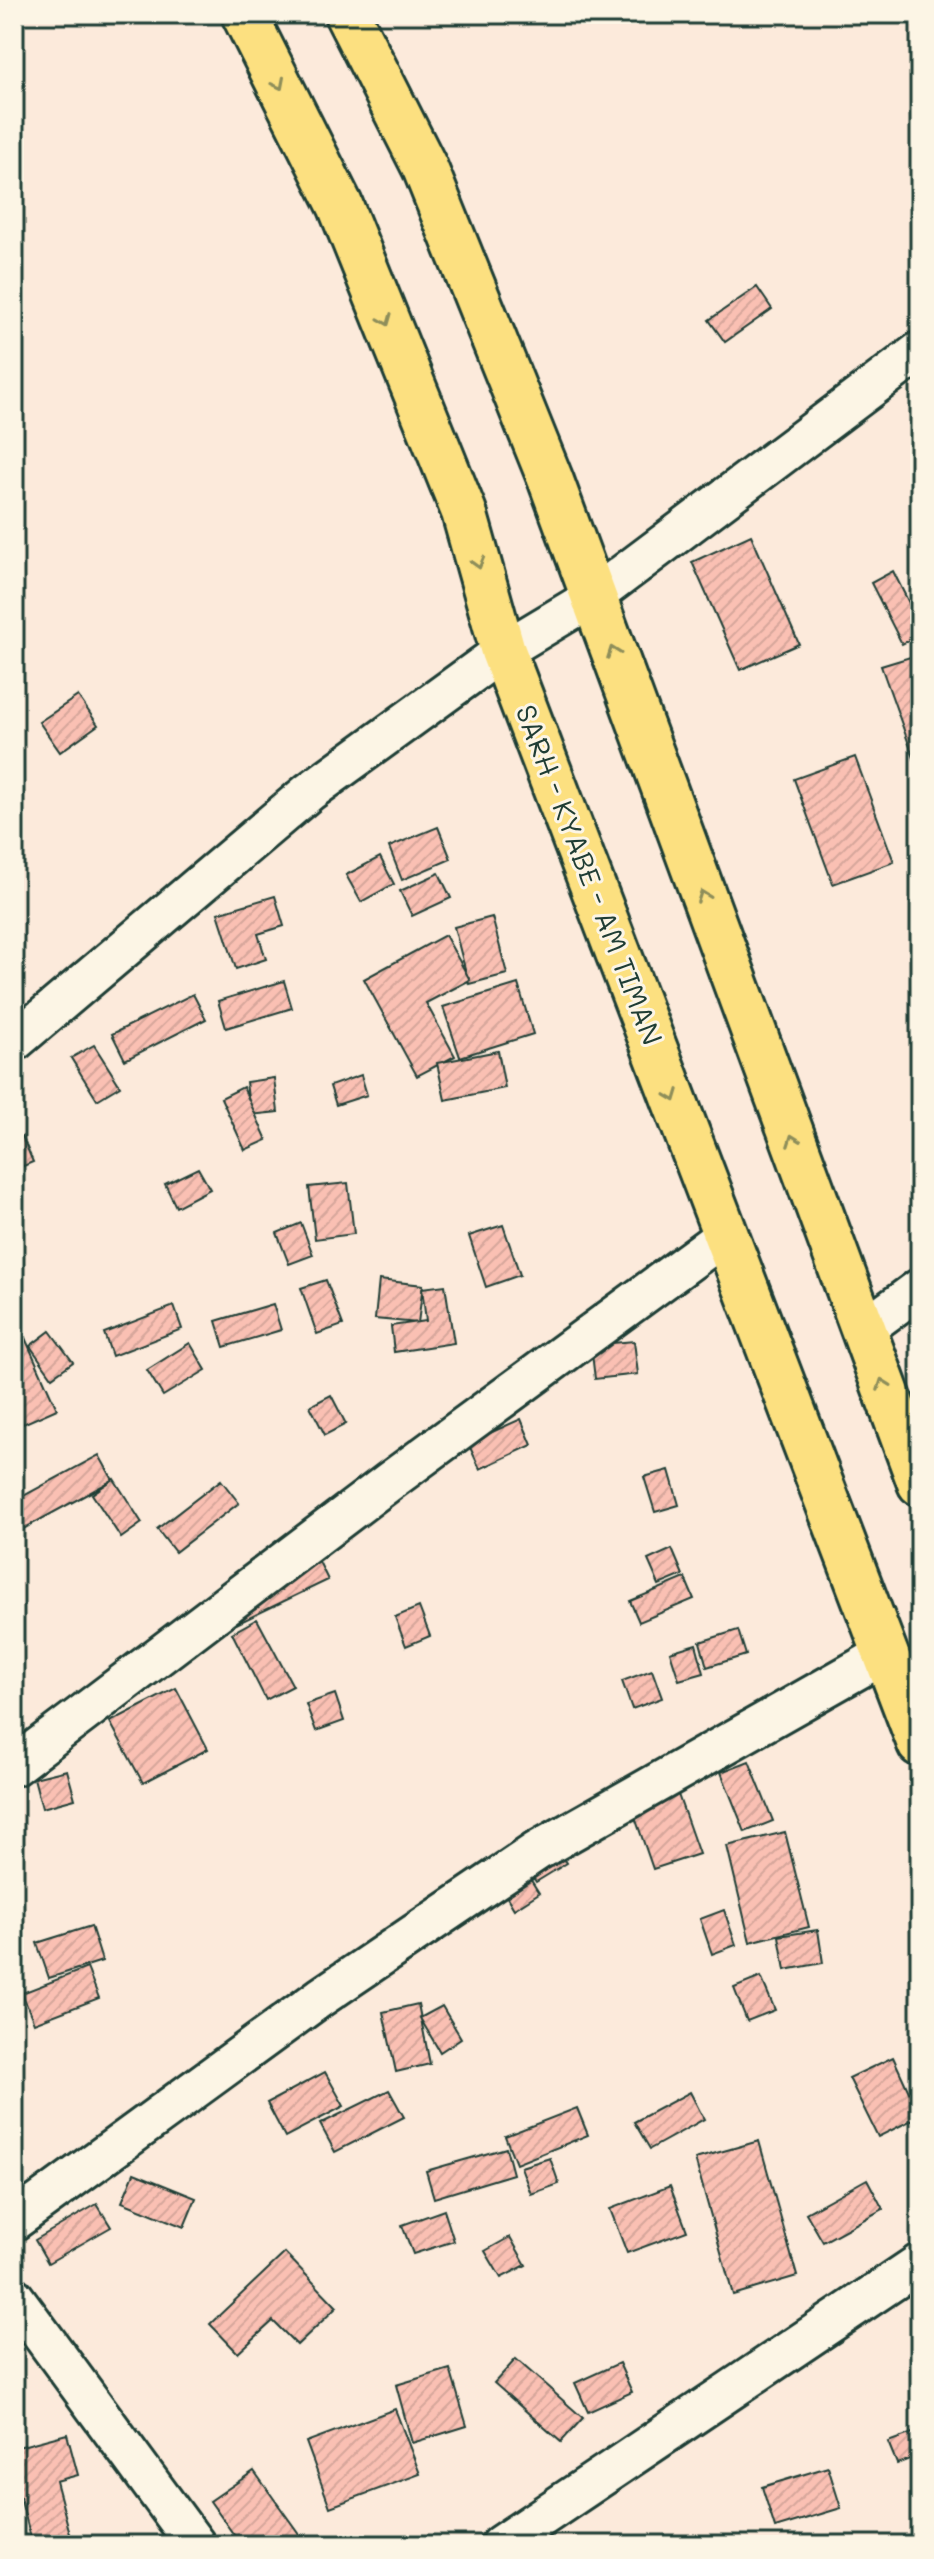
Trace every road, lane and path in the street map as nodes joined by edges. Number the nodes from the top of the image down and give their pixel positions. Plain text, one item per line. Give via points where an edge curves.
1 (244, 14) edge
2 (347, 14) edge
3 (920, 351) edge
4 (593, 597) junction
5 (503, 651) junction
6 (14, 1042) edge
7 (725, 1235) junction
8 (920, 1288) edge
9 (863, 1330) junction
10 (920, 1483) edge
11 (885, 1654) junction
12 (920, 1744) edge
13 (14, 1766) edge
14 (14, 2221) edge
15 (920, 2263) edge
16 (14, 2297) edge
17 (196, 2545) edge
18 (500, 2545) edge

1 -> 5 highway, SARH - KYABE - AM TIMAN via 340,205 464,512
2 - 4 highway via 431,182
3 - 4 street
4 - 5 street
9 -> 4 highway
5 - 6 street via 309,792
5 -> 7 highway, SARH - KYABE - AM TIMAN
7 - 11 highway, SARH - KYABE - AM TIMAN
7 - 13 street
8 - 9 street
10 -> 9 highway
11 - 12 highway, SARH - KYABE - AM TIMAN
11 - 14 street via 537,1851 321,1997
15 - 18 street
16 - 17 street

